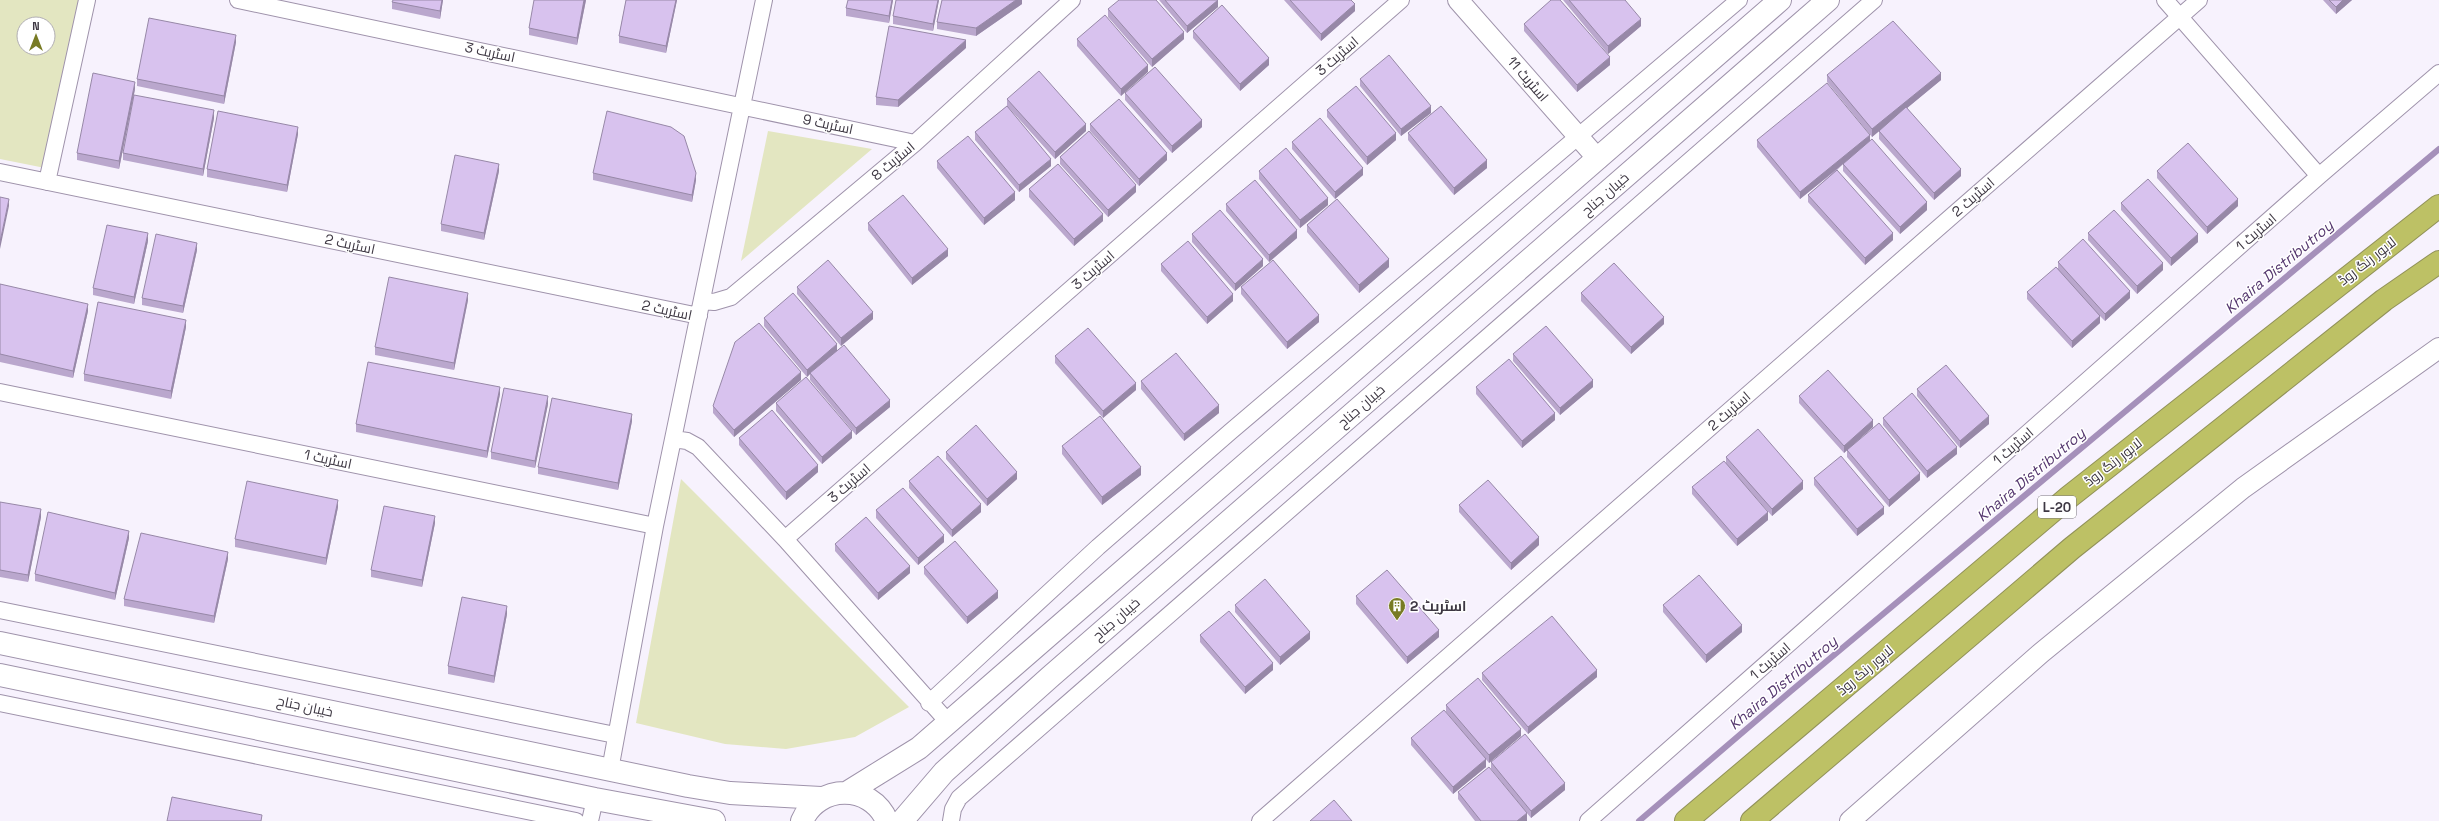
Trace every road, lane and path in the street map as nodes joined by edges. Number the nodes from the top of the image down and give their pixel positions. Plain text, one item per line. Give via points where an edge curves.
1 (87, 0) edge
2 (238, 0) edge
3 (764, 0) edge
4 (1072, 0) edge
5 (1401, 0) edge
6 (1458, 0) edge
7 (1739, 0) edge
8 (1780, 0) edge
9 (1828, 0) edge
10 (1874, 0) edge
11 (2165, 0) edge
12 (2199, 0) edge
13 (2180, 17) junction
14 (2439, 73) edge
15 (741, 105) junction
16 (1578, 137) junction
17 (915, 143) junction
18 (1598, 159) junction
19 (0, 172) edge
20 (2319, 176) junction
21 (47, 182) junction
22 (2439, 206) edge
23 (2439, 262) edge
24 (2439, 273) edge
25 (2384, 300) junction
26 (703, 301) junction
27 (699, 316) junction
28 (2439, 348) edge
29 (0, 392) edge
30 (674, 439) junction
31 (655, 526) junction
32 (785, 540) junction
33 (0, 610) edge
34 (0, 643) edge
35 (0, 675) edge
36 (0, 703) edge
37 (929, 703) junction
38 (948, 722) junction
39 (615, 735) junction
40 (610, 770) junction
41 (848, 792) junction
42 (821, 798) junction
43 (595, 799) junction
44 (576, 821) edge
45 (590, 821) edge
46 (714, 821) edge
47 (802, 821) edge
48 (887, 821) edge
49 (902, 821) edge
50 (951, 821) edge
51 (1260, 821) edge
52 (1588, 821) edge
53 (1686, 821) edge
54 (1752, 821) edge
55 (1850, 821) edge

1 - 21 street
2 - 15 street, اسٹریٹ 3
3 - 15 street
4 - 17 street, اسٹریٹ 8
5 - 32 street, اسٹریٹ 3
6 - 16 street, اسٹریٹ 11
7 - 16 street
8 - 18 main road
9 - 49 main road, خیبان جناح via 1050,677 944,772
10 - 50 street via 959,798 952,809
11 - 13 street
12 - 13 street, اسٹریٹ 2
13 - 20 street
13 - 51 street, اسٹریٹ 2
14 - 20 street, اسٹریٹ 1
15 - 17 street, اسٹریٹ 9
15 - 26 street
16 - 18 street, اسٹریٹ 11
16 - 37 street via 1218,442 1098,547
17 - 26 street, اسٹریٹ 8 via 732,297 714,302
18 - 38 main road
19 - 21 street, اسٹریٹ 2
20 - 52 street, اسٹریٹ 1
21 - 27 street, اسٹریٹ 2
22 - 53 highway, لاہور رنگ روڈ / L-20 via 2069,497
23 - 25 highway, L-20
24 - 25 highway
25 - 54 highway, L-20 via 2072,548
26 - 27 street
27 - 30 street
28 - 55 street via 2243,488 2041,653
29 - 31 street, اسٹریٹ 1
30 - 31 street
30 - 32 street via 687,441 698,447
31 - 39 street
32 - 37 street
33 - 39 street
34 - 40 main road, خیبان جناح
35 - 43 main road
36 - 44 street
37 - 38 street
38 - 41 main road via 907,757
39 - 40 street
40 - 42 main road, خیبان جناح via 730,793
41 - 42 main road via 834,793
41 - 48 main road via 869,799 878,806
42 - 47 main road
43 - 45 street
43 - 46 main road

